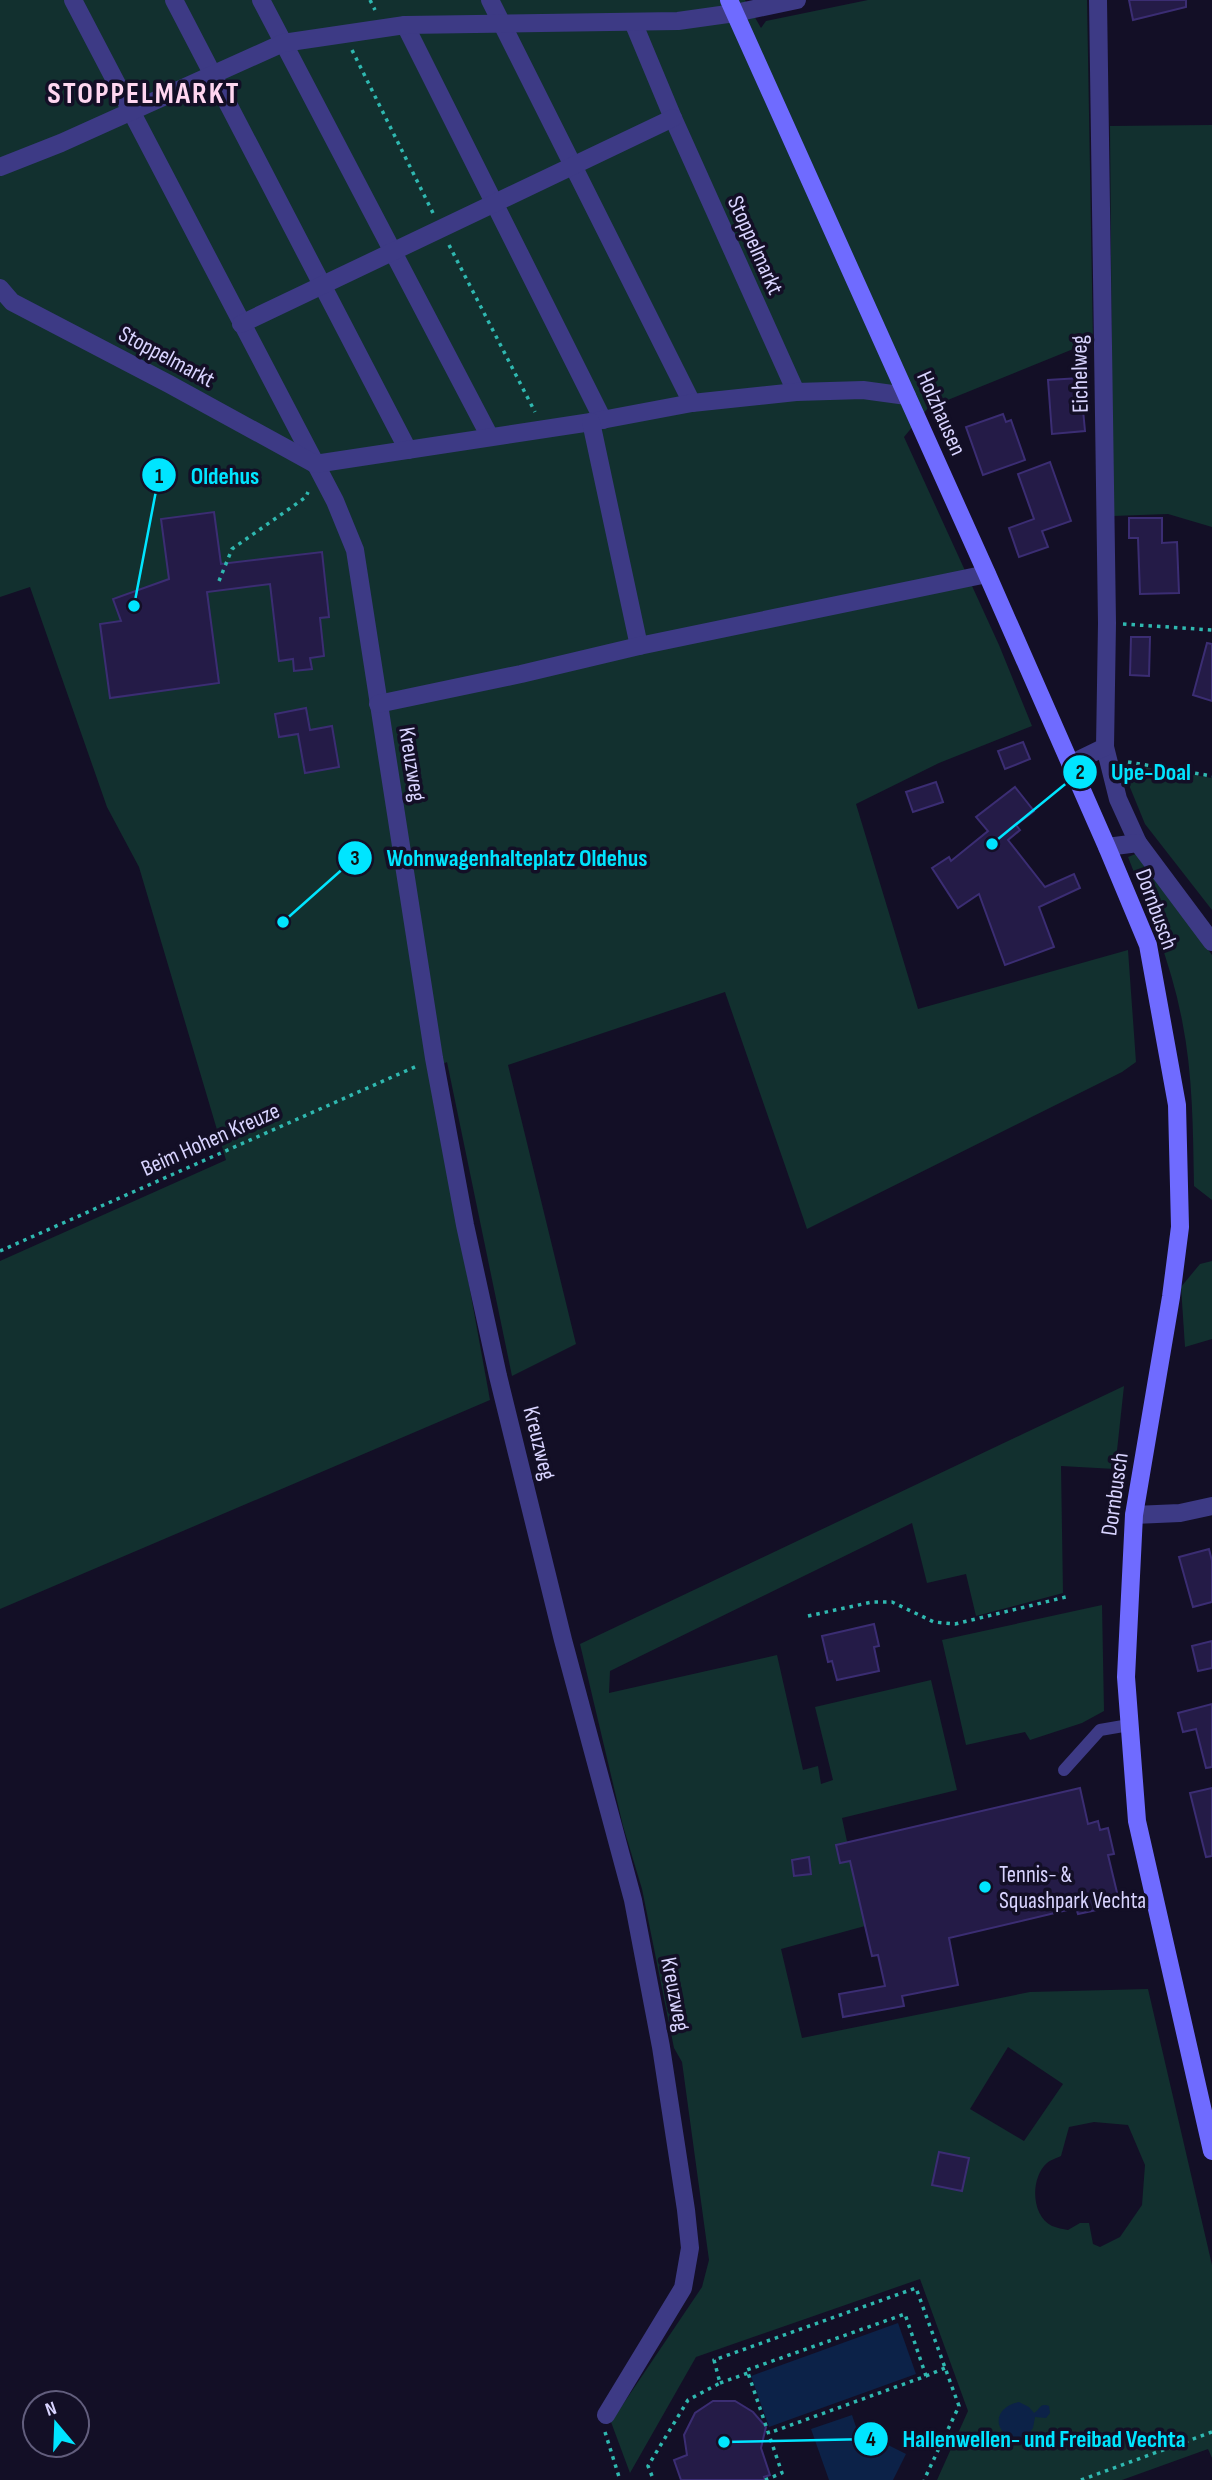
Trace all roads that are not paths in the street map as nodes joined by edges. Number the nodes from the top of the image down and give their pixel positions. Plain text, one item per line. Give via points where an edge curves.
1 (73, 0) edge
2 (174, 0) edge
3 (261, 0) edge
4 (489, 0) edge
5 (797, 0) edge
6 (1098, 0) edge
7 (732, 7) edge
8 (633, 22) junction
9 (499, 23) junction
10 (405, 25) junction
11 (283, 43) junction
12 (212, 73) junction
13 (130, 111) junction
14 (673, 118) junction
15 (0, 167) edge
16 (573, 167) junction
17 (495, 204) junction
18 (392, 252) junction
19 (322, 286) junction
20 (0, 288) edge
21 (241, 324) junction
22 (796, 392) junction
23 (907, 396) junction
24 (692, 403) junction
25 (597, 421) junction
26 (490, 437) junction
27 (408, 450) junction
28 (315, 464) junction
29 (988, 575) junction
30 (639, 646) junction
31 (378, 704) junction
32 (1107, 753) junction
33 (1070, 764) junction
34 (1138, 843) junction
35 (1107, 847) junction
36 (1212, 942) edge
37 (1212, 1506) edge
38 (1134, 1515) junction
39 (1129, 1725) junction
40 (1064, 1770) dead end
41 (1212, 2151) edge
42 (606, 2415) road end

1 - 13 street
2 - 12 street
3 - 11 street
4 - 9 street
5 - 7 street
6 - 32 street, Eichelweg
7 - 8 street via 678,21
7 - 23 street, Holzhausen
8 - 9 street
8 - 14 street, Stoppelmarkt
9 - 10 street
9 - 16 street
10 - 11 street
10 - 17 street
11 - 12 street
11 - 18 street
12 - 13 street
12 - 19 street
13 - 15 street
13 - 21 street
14 - 16 street
14 - 22 street, Stoppelmarkt
16 - 17 street
16 - 24 street
17 - 18 street
17 - 25 street
18 - 19 street
18 - 26 street
19 - 21 street
19 - 27 street
20 - 28 street, Stoppelmarkt via 12,302
21 - 28 street
22 - 23 street via 863,390
22 - 24 street
23 - 29 street, Holzhausen
24 - 25 street
25 - 26 street
25 - 30 street
26 - 27 street
27 - 28 street
28 - 31 street, Kreuzweg via 355,550
29 - 30 street
29 - 33 street, Holzhausen
30 - 31 street
31 - 42 street, Kreuzweg via 465,1225 563,1640 633,1899 686,2210 690,2248 683,2288
32 - 33 street
32 - 34 street, Eichelweg via 1118,799
33 - 35 street, Holzhausen
34 - 35 street
34 - 36 street, Eichelweg
35 - 38 street, Dornbusch via 1148,945 1178,1129 1180,1227
37 - 38 street
38 - 39 street, Dornbusch via 1126,1677
39 - 40 lane via 1100,1730
39 - 41 street, Dornbusch via 1137,1821

